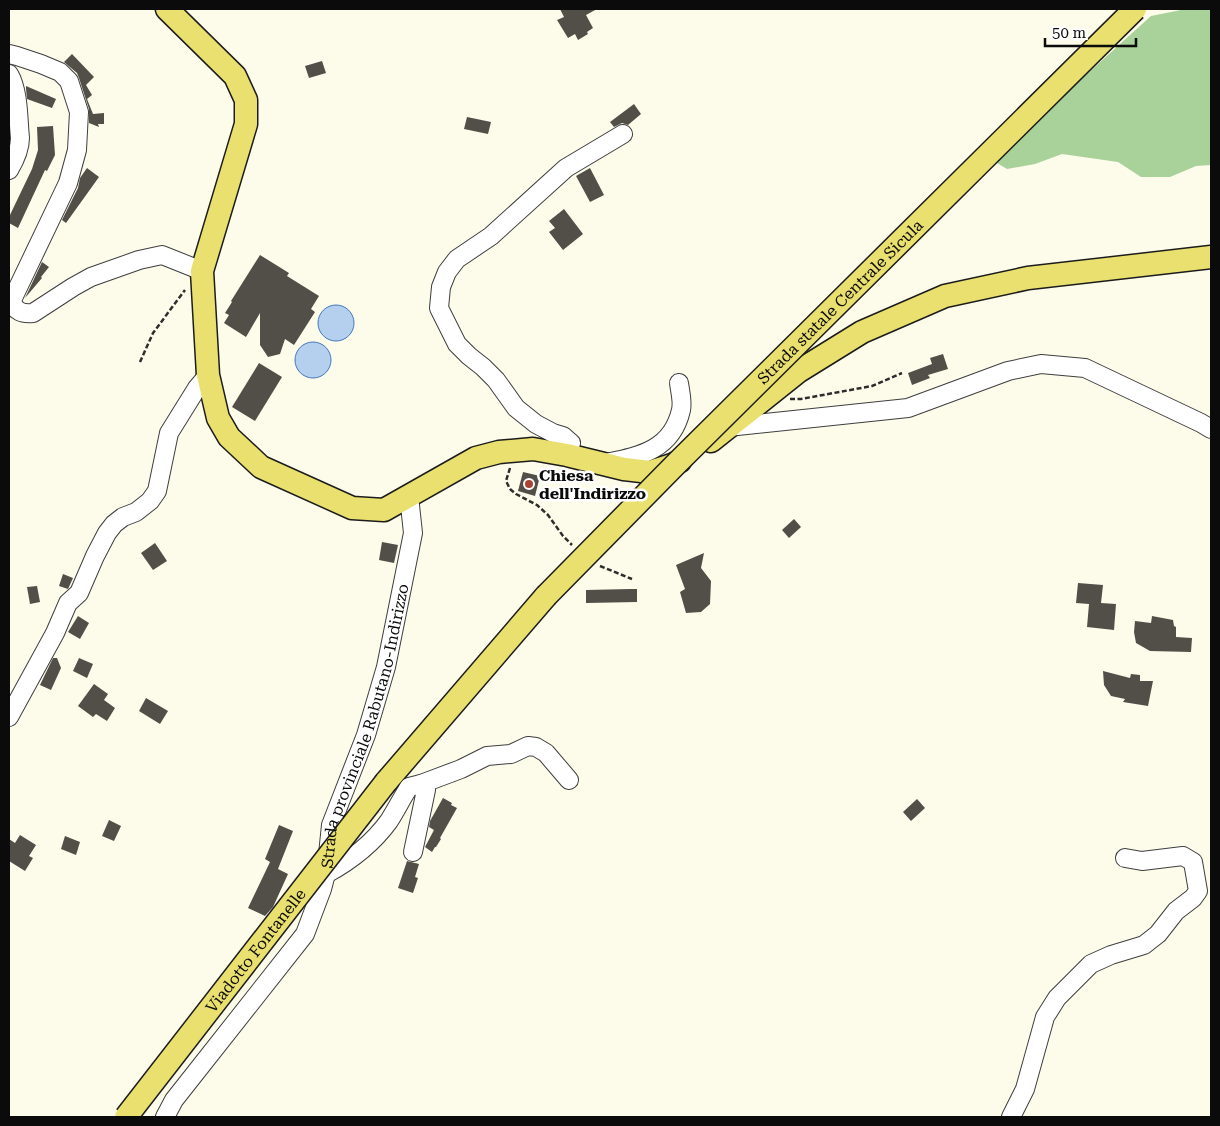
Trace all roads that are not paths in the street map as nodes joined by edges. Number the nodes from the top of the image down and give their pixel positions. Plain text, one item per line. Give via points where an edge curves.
1 (167, 9) edge
2 (1135, 9) edge
3 (9, 54) edge
4 (9, 74) edge
5 (623, 134) dead end
6 (9, 170) edge
7 (1211, 257) edge
8 (202, 276) junction
9 (208, 375) junction
10 (680, 383) dead end
11 (728, 427) junction
12 (1211, 429) edge
13 (567, 455) junction
14 (600, 464) junction
15 (409, 496) junction
16 (9, 717) edge
17 (569, 780) dead end
18 (386, 782) joint
19 (421, 784) junction
20 (413, 852) dead end
21 (1125, 858) dead end
22 (326, 874) junction
23 (126, 1117) edge
24 (165, 1117) edge
25 (1011, 1117) edge

1 - 8 main road via 235,76 246,100 246,124
2 - 18 main road, Strada statale Centrale Sicula, bridge via 546,596
3 - 8 street via 60,72 69,81 79,112 77,150 68,183 12,300 15,308 21,313 33,313 91,277 162,255
4 - 6 street via 15,92 20,138
5 - 13 street via 566,168 491,236 457,259 441,287 439,308 457,344 496,380 516,408 536,424 564,436 571,443
7 - 11 main road via 1028,278 945,296 862,332 799,371
8 - 9 main road
9 - 15 main road via 218,418 229,437 261,467 352,508 384,510
9 - 16 street via 169,433 157,491 150,501 123,517 107,533 79,593 68,603
10 - 14 street via 682,409 672,433 659,446 632,458
11 - 12 street via 908,408 1008,371 1041,364 1085,368
11 - 14 main road via 692,455 650,472
13 - 14 main road
13 - 15 main road via 533,449 499,452 476,458
15 - 22 street, Strada provinciale Rabutano-Indirizzo via 413,533 386,667 366,735 331,825
17 - 19 street via 546,753 536,746 528,746 511,754 487,756
18 - 23 main road, Viadotto Fontanelle, bridge
19 - 20 street via 426,790
19 - 22 street via 409,787 372,840 344,864
21 - 25 street via 1142,861 1183,856 1193,862 1198,891 1144,945 1091,964 1057,998 1045,1017 1025,1089
22 - 24 street, Strada provinciale Rabutano-Indirizzo via 305,934 174,1100

